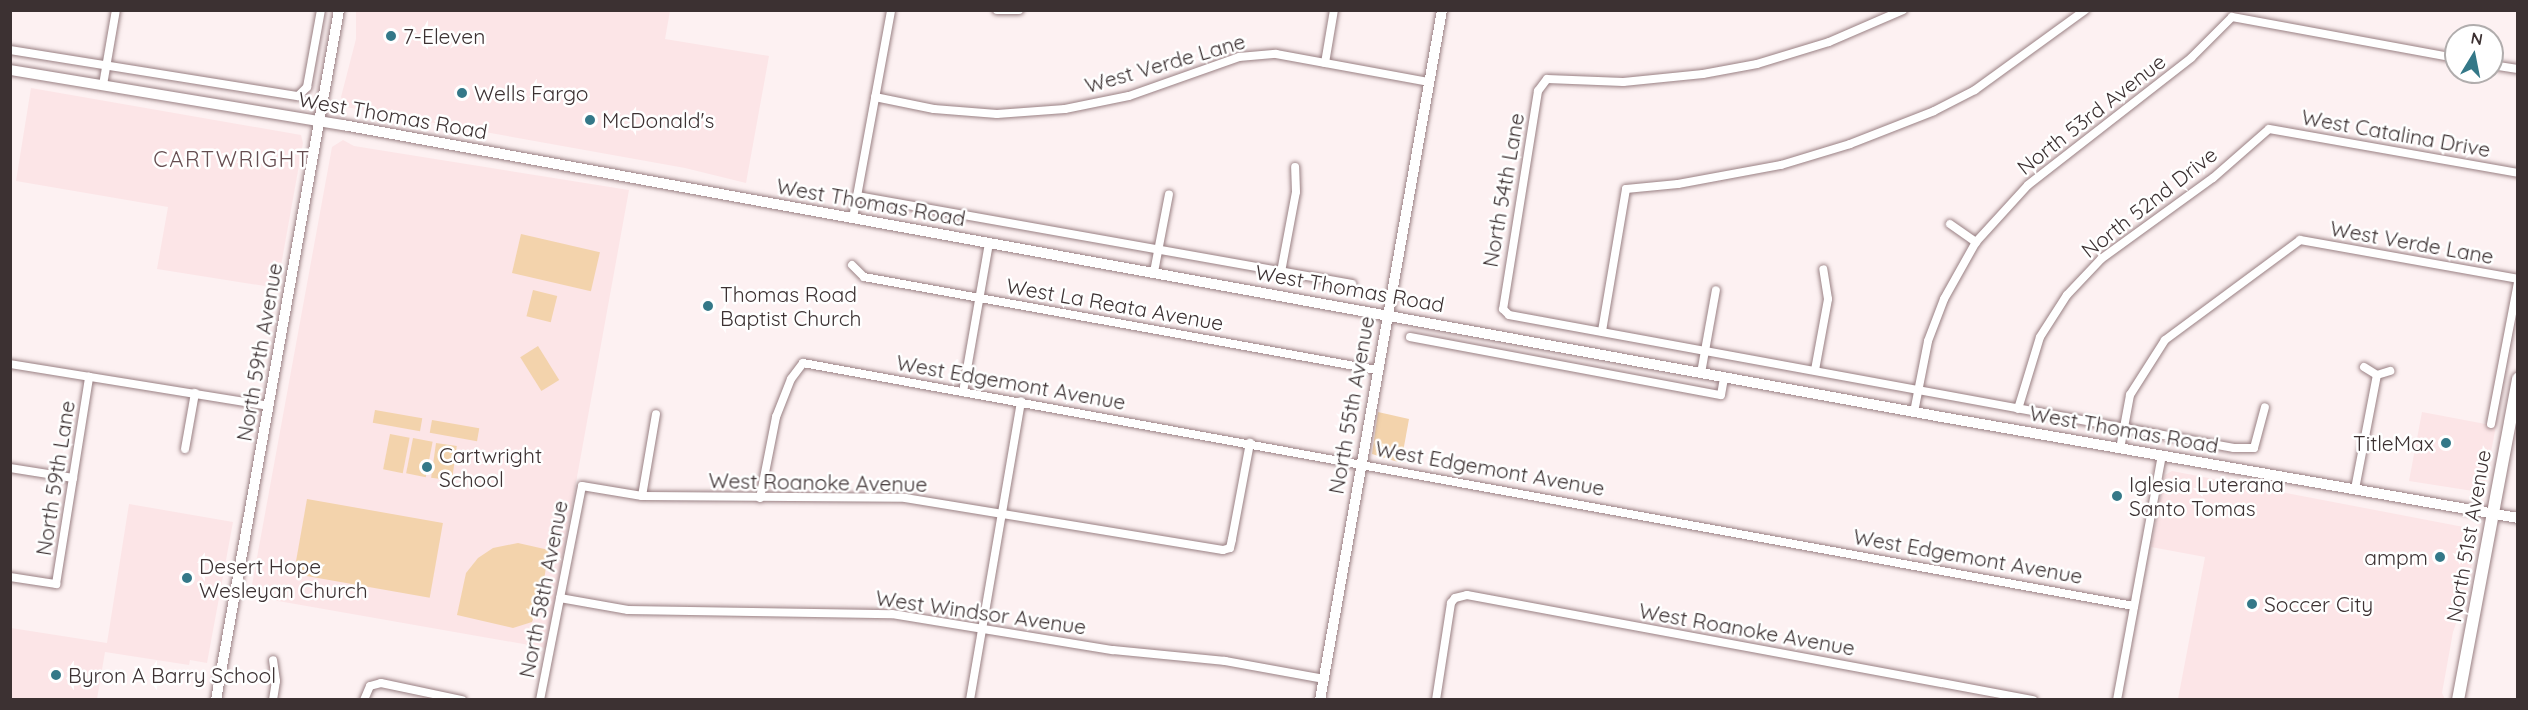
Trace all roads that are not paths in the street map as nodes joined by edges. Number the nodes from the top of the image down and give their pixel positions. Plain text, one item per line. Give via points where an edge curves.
1 (116, 10) edge
2 (321, 10) edge
3 (339, 10) edge
4 (891, 10) edge
5 (997, 10) edge
6 (1019, 10) edge
7 (1334, 10) edge
8 (1442, 10) edge
9 (1904, 10) edge
10 (2085, 10) edge
11 (10, 50) edge
12 (2444, 56) edge
13 (1325, 63) junction
14 (106, 66) junction
15 (10, 70) edge
16 (1429, 82) junction
17 (103, 85) junction
18 (875, 97) junction
19 (321, 121) junction
20 (2269, 129) joint
21 (1295, 166) dead end
22 (2517, 173) edge
23 (1169, 194) dead end
24 (857, 196) junction
25 (853, 218) junction
26 (1950, 224) dead end
27 (1976, 242) junction
28 (989, 243) junction
29 (1158, 250) junction
30 (852, 265) dead end
31 (1823, 268) dead end
32 (1154, 272) junction
33 (1281, 272) junction
34 (2517, 281) edge
35 (1352, 284) dead end
36 (1716, 290) dead end
37 (979, 298) junction
38 (1503, 309) joint
39 (1387, 314) junction
40 (1464, 328) junction
41 (1602, 331) junction
42 (1410, 337) dead end
43 (1461, 346) junction
44 (1706, 350) junction
45 (10, 364) edge
46 (2364, 367) dead end
47 (1377, 370) junction
48 (1815, 370) junction
49 (2390, 371) dead end
50 (1701, 373) junction
51 (2377, 375) junction
52 (89, 377) junction
53 (1724, 378) junction
54 (2517, 379) edge
55 (1918, 390) junction
56 (963, 392) junction
57 (195, 393) junction
58 (1021, 401) junction
59 (269, 406) junction
60 (2265, 407) dead end
61 (2018, 409) junction
62 (1914, 412) junction
63 (656, 414) dead end
64 (2492, 424) dead end
65 (2123, 428) junction
66 (1250, 443) junction
67 (185, 449) dead end
68 (2120, 449) junction
69 (2162, 456) junction
70 (1361, 463) junction
71 (10, 468) edge
72 (73, 478) junction
73 (582, 486) joint
74 (2355, 489) junction
75 (642, 496) junction
76 (760, 498) junction
77 (1002, 513) junction
78 (2492, 513) junction
79 (2517, 518) edge
80 (10, 577) edge
81 (560, 598) junction
82 (2134, 606) junction
83 (982, 627) junction
84 (273, 660) dead end
85 (1324, 679) junction
86 (216, 699) edge
87 (273, 699) edge
88 (364, 699) edge
89 (462, 699) edge
90 (540, 699) edge
91 (970, 699) edge
92 (1320, 699) edge
93 (1436, 699) edge
94 (2032, 699) edge
95 (2117, 699) edge
96 (2458, 699) edge

1 - 14 street
2 - 14 street, West Thomas Road via 303,94
3 - 19 main road, North 59th Avenue
4 - 18 street
5 - 6 street
7 - 13 street
8 - 16 main road, North 55th Avenue
9 - 38 street, North 54th Lane via 1829,42 1757,64 1623,82 1547,79 1538,92
10 - 41 street via 1975,90 1934,111 1850,144 1781,165 1678,184 1626,189
11 - 14 street, West Thomas Road
12 - 27 street, North 53rd Avenue via 2232,17 2191,58 2028,185
13 - 16 street, West Verde Lane
13 - 18 street, West Verde Lane via 1276,54 1239,57 1129,96 1065,109 997,114 934,109
14 - 17 street
15 - 17 main road, West Thomas Road
16 - 39 main road, North 55th Avenue
17 - 19 main road, West Thomas Road
18 - 24 street
19 - 25 main road, West Thomas Road
19 - 59 main road, North 59th Avenue
20 - 22 street, West Catalina Drive
20 - 61 street, North 52nd Drive via 2213,178 2101,258 2067,295 2040,337
21 - 33 street via 1296,192
23 - 29 street
24 - 25 street
24 - 29 street, West Thomas Road
25 - 28 main road, West Thomas Road
26 - 27 street
27 - 55 street, North 53rd Avenue via 1944,299 1928,341
28 - 32 main road, West Thomas Road
28 - 37 street
29 - 32 street
29 - 33 street, West Thomas Road
30 - 37 street, West La Reata Avenue via 864,277
31 - 48 street via 1828,299
32 - 39 main road, West Thomas Road
33 - 35 street, West Thomas Road
34 - 64 street, North 51st Avenue
34 - 65 street, West Verde Lane via 2300,240 2165,340 2130,395
36 - 44 street
37 - 47 street, West La Reata Avenue
37 - 56 street
38 - 41 street, West Thomas Road via 1509,315
39 - 40 main road, West Thomas Road
39 - 47 main road, North 55th Avenue
40 - 43 street
40 - 50 main road, West Thomas Road
41 - 44 street, West Thomas Road
42 - 43 street, West Thomas Road
43 - 53 street, West Thomas Road via 1721,394
44 - 48 street, West Thomas Road
44 - 50 street
45 - 52 street
46 - 51 street
47 - 70 main road, North 55th Avenue
48 - 55 street, West Thomas Road
49 - 51 street
50 - 53 main road, West Thomas Road
51 - 74 street
52 - 57 street
52 - 72 street, North 59th Lane
53 - 62 main road, West Thomas Road
54 - 78 main road, North 51st Avenue
55 - 61 street, West Thomas Road
55 - 62 street, North 53rd Avenue
56 - 58 street, West Edgemont Avenue
56 - 76 street, West Edgemont Avenue via 803,363 791,379 776,417
57 - 59 street
57 - 67 street
58 - 66 street, West Edgemont Avenue
58 - 77 street
59 - 86 main road, North 59th Avenue
60 - 65 street, West Thomas Road via 2254,447 2234,448
61 - 65 street, West Thomas Road
62 - 68 main road, West Thomas Road
63 - 75 street
65 - 68 street
66 - 70 street, West Edgemont Avenue
66 - 77 street, West Roanoke Avenue via 1230,548 1155,541
68 - 69 main road, West Thomas Road
69 - 74 main road, West Thomas Road
69 - 82 street
70 - 82 street, West Edgemont Avenue
70 - 85 main road, North 55th Avenue
71 - 72 street
72 - 80 street, North 59th Lane via 56,584
73 - 75 street, West Roanoke Avenue
73 - 81 street, North 58th Avenue
74 - 78 main road, West Thomas Road
75 - 76 street, West Roanoke Avenue
76 - 77 street, West Roanoke Avenue via 905,498
77 - 83 street
78 - 79 main road, West Thomas Road
78 - 96 main road, North 51st Avenue
81 - 83 street, West Windsor Avenue via 628,610 892,614
81 - 90 street, North 58th Avenue
82 - 95 street
83 - 85 street, West Windsor Avenue via 1113,650 1225,661
83 - 91 street
84 - 87 street
85 - 92 main road, North 55th Avenue
88 - 89 street via 370,686 381,683
93 - 94 street, West Roanoke Avenue via 1450,603 1467,595

